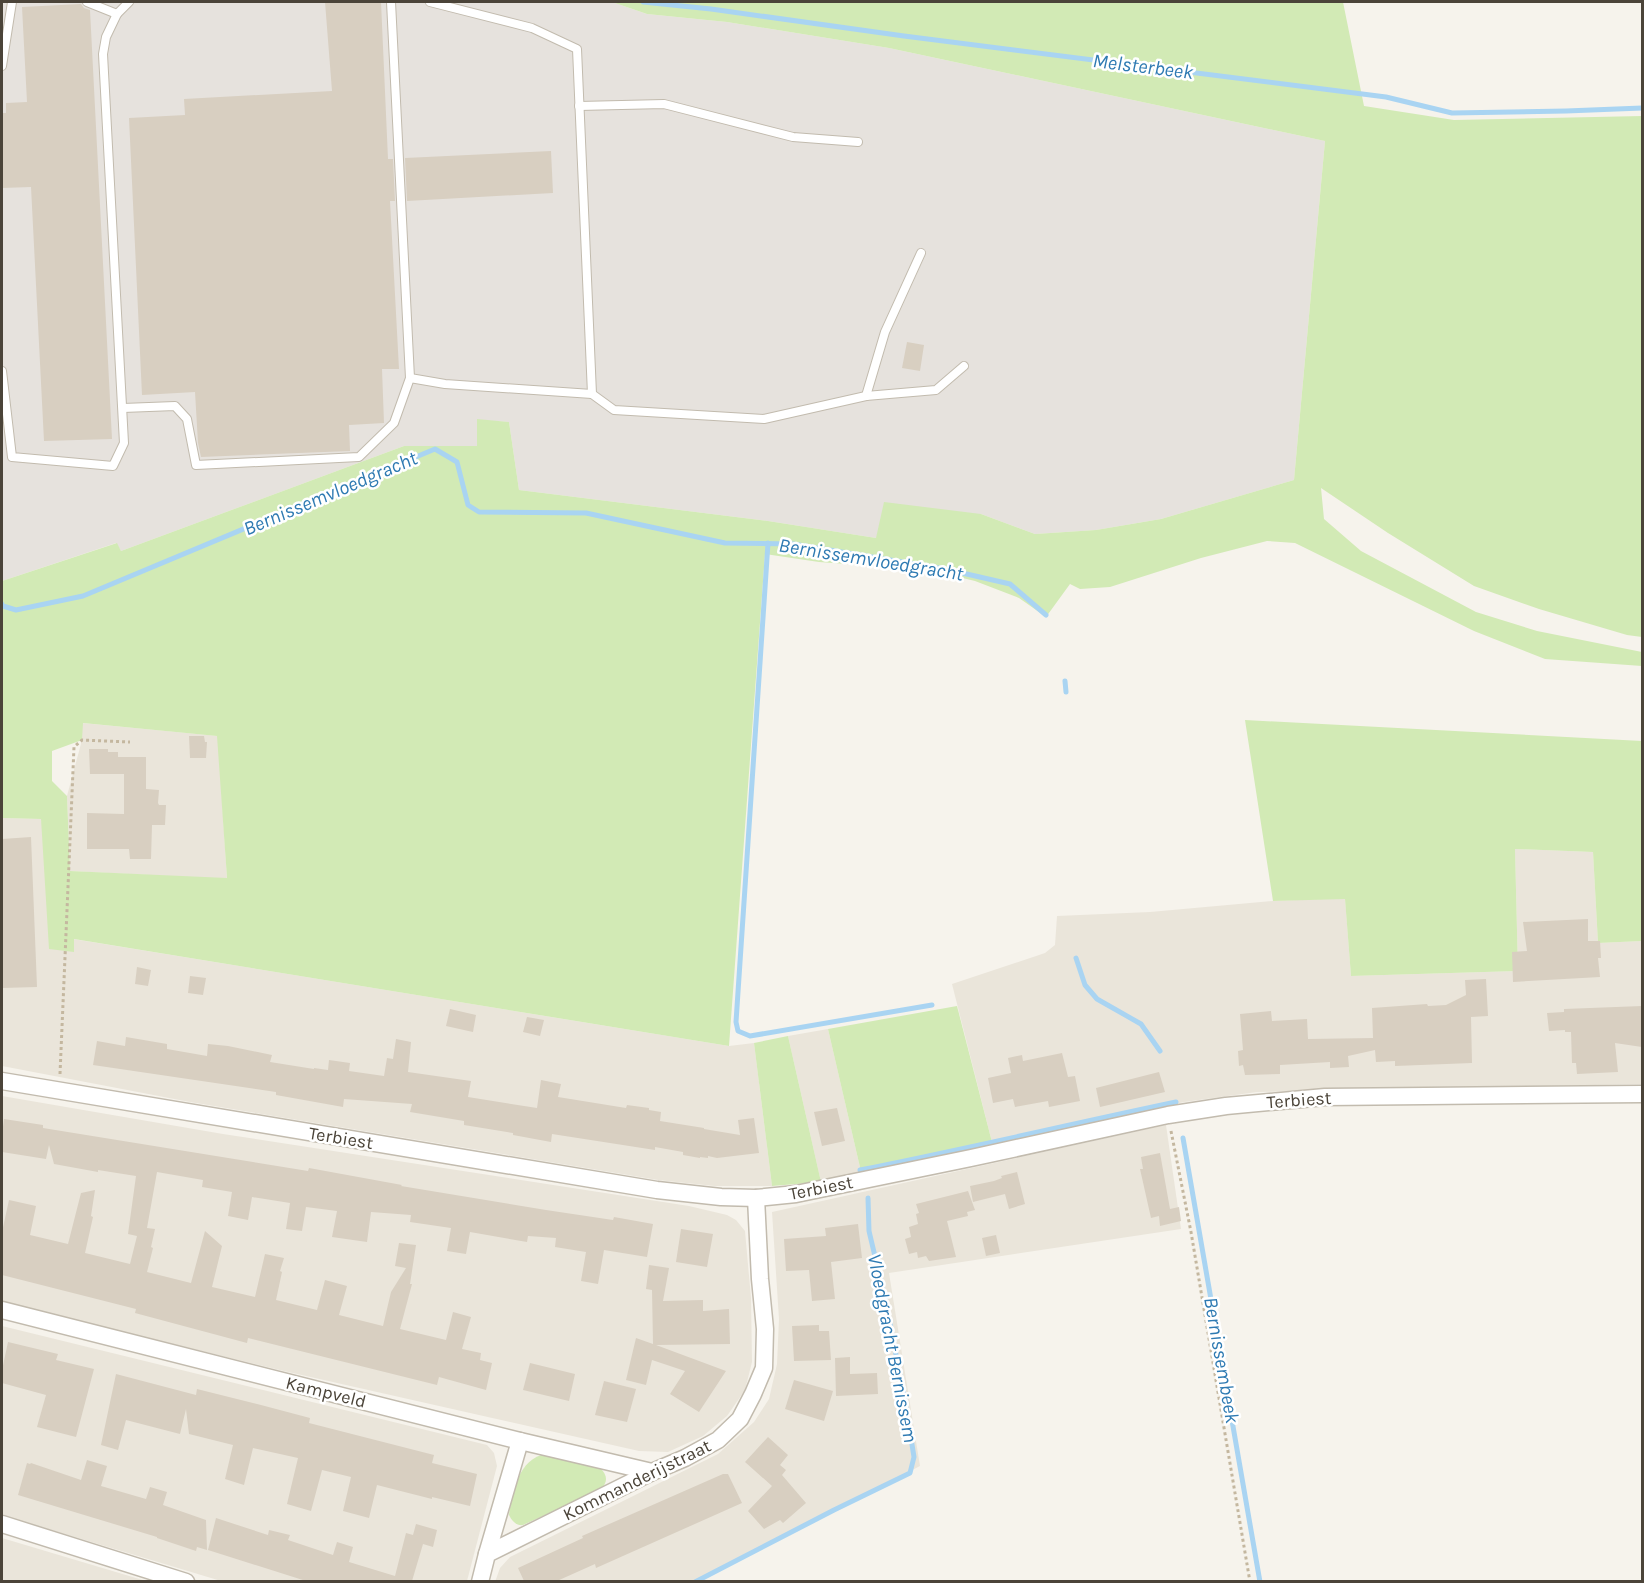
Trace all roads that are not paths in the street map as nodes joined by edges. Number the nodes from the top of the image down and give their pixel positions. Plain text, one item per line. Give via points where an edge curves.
1 (12, 2) edge
2 (87, 2) edge
3 (129, 2) edge
4 (391, 2) edge
5 (430, 2) edge
6 (117, 14) junction
7 (2, 66) edge
8 (579, 106) junction
9 (858, 142) dead end
10 (921, 253) dead end
11 (964, 366) dead end
12 (2, 371) edge
13 (410, 378) junction
14 (592, 394) junction
15 (866, 396) junction
16 (123, 408) junction
17 (2, 1081) edge
18 (1642, 1094) edge
19 (756, 1198) junction
20 (2, 1310) edge
21 (520, 1441) junction
22 (651, 1472) junction
23 (2, 1524) edge
24 (487, 1554) junction
25 (186, 1581) edge
26 (480, 1581) edge

1 - 7 lane
2 - 6 lane
3 - 6 lane
4 - 13 lane
5 - 8 lane via 532,28 577,49
6 - 16 lane via 106,38 104,54
8 - 9 lane via 664,104 793,137
8 - 14 lane
10 - 15 lane via 885,332
11 - 15 lane via 936,390
12 - 16 lane via 12,457 113,466 124,443
13 - 14 lane
13 - 16 lane via 394,423 359,457 196,465 187,419 175,406
14 - 15 lane via 614,410 764,419
17 - 19 street, Terbiest via 645,1188
18 - 19 street, Terbiest via 1325,1097 1226,1106 796,1194
19 - 22 street, Kommanderijstraat via 764,1368 740,1419 718,1440
20 - 21 street, Kampveld
21 - 22 street, Kampveld
21 - 24 street
22 - 24 street, Kommanderijstraat
23 - 25 street
24 - 26 street

